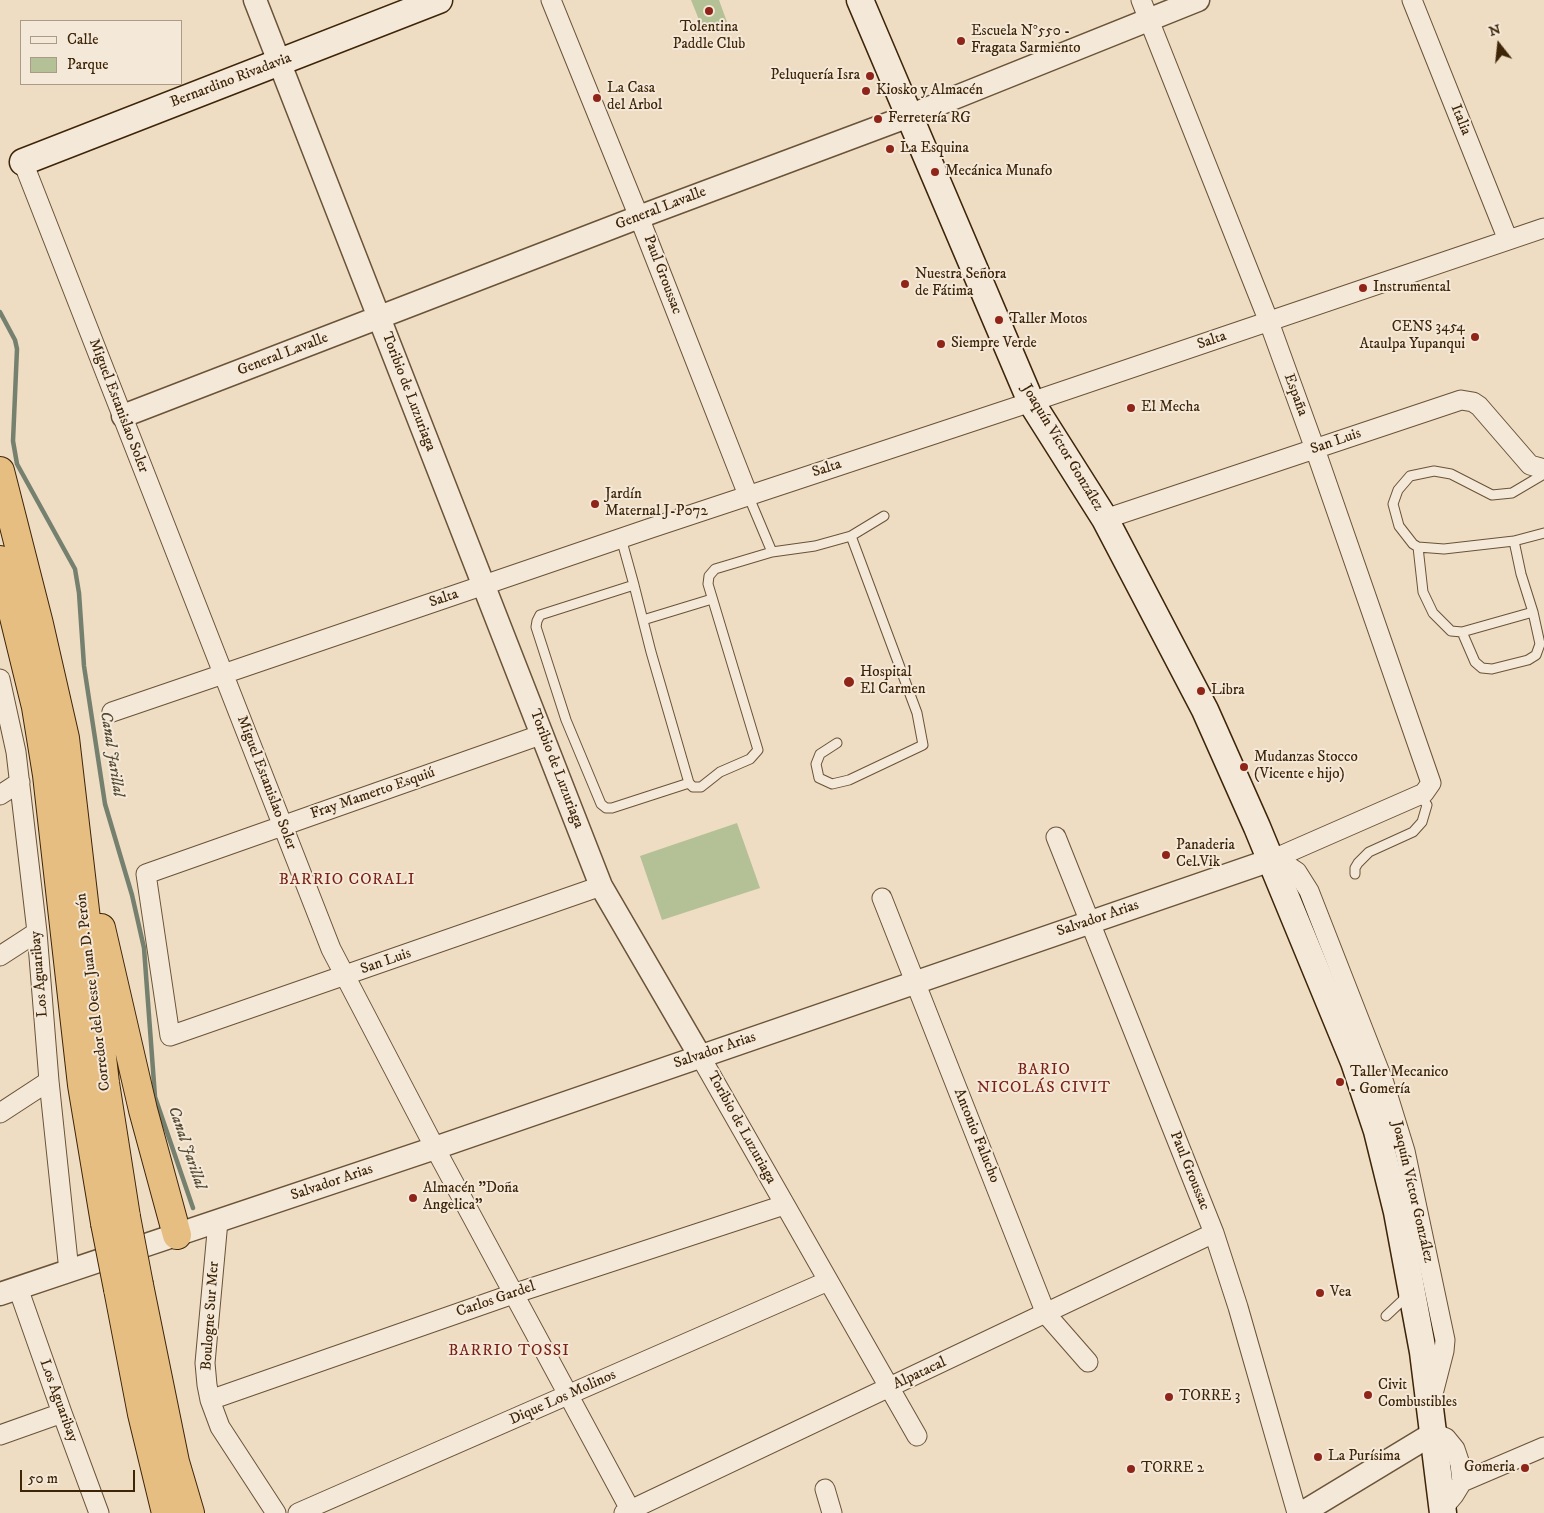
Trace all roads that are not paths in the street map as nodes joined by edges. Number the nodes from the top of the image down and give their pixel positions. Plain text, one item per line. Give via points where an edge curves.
1 (255, 0) edge
2 (439, 0) edge
3 (551, 0) edge
4 (860, 0) edge
5 (1198, 0) edge
6 (1412, 0) edge
7 (1145, 10) edge
8 (279, 62) junction
9 (909, 116) junction
10 (23, 162) joint
11 (639, 217) junction
12 (1544, 228) edge
13 (1508, 240) junction
14 (379, 318) junction
15 (1268, 322) junction
16 (1031, 402) junction
17 (123, 416) junction
18 (1315, 449) junction
19 (1544, 469) edge
20 (0, 471) edge
21 (1544, 474) edge
22 (748, 496) junction
23 (884, 516) dead end
24 (1105, 519) junction
25 (1544, 533) edge
26 (851, 536) junction
27 (621, 538) junction
28 (1514, 541) junction
29 (1418, 547) junction
30 (772, 552) junction
31 (0, 560) edge
32 (634, 584) junction
33 (484, 586) junction
34 (712, 599) junction
35 (1533, 612) junction
36 (643, 620) junction
37 (1462, 632) junction
38 (224, 674) junction
39 (0, 679) edge
40 (112, 712) dead end
41 (543, 734) junction
42 (837, 743) dead end
43 (20, 782) junction
44 (689, 783) junction
45 (72, 790) junction
46 (1422, 794) junction
47 (0, 795) edge
48 (284, 826) junction
49 (1056, 837) dead end
50 (1271, 860) junction
51 (1355, 874) dead end
52 (601, 886) junction
53 (882, 898) dead end
54 (1090, 922) junction
55 (36, 932) junction
56 (0, 956) edge
57 (344, 976) junction
58 (915, 982) junction
59 (170, 1036) joint
60 (700, 1056) junction
61 (49, 1081) junction
62 (0, 1113) edge
63 (435, 1148) junction
64 (784, 1205) junction
65 (116, 1220) junction
66 (218, 1221) junction
67 (1214, 1233) junction
68 (177, 1235) junction
69 (1407, 1263) junction
70 (69, 1271) junction
71 (828, 1281) junction
72 (129, 1287) junction
73 (9, 1291) edge
74 (513, 1294) junction
75 (1046, 1314) junction
76 (1386, 1316) dead end
77 (1088, 1362) dead end
78 (890, 1388) junction
79 (569, 1396) junction
80 (210, 1400) junction
81 (1430, 1408) junction
82 (62, 1413) junction
83 (1434, 1433) junction
84 (0, 1435) edge
85 (917, 1436) dead end
86 (1544, 1447) edge
87 (1462, 1482) junction
88 (825, 1489) dead end
89 (1443, 1511) edge
90 (97, 1512) edge
91 (629, 1512) edge
92 (166, 1513) edge
93 (190, 1513) edge
94 (276, 1513) edge
95 (298, 1513) edge
96 (832, 1513) edge
97 (1297, 1513) edge
98 (1302, 1513) edge

1 - 8 street, Toribio de Luzuriaga
2 - 8 main road, Bernardino Rivadavia
3 - 11 street, Paul Groussac
4 - 9 main road, Joaquín Víctor González
5 - 7 street, General Lavalle
6 - 13 street, Italia
7 - 9 street, General Lavalle
7 - 15 street, España
8 - 10 main road, Bernardino Rivadavia
8 - 14 street, Toribio de Luzuriaga
9 - 11 street, General Lavalle
9 - 16 main road, Joaquín Víctor González
10 - 17 street, Miguel Estanislao Soler
11 - 14 street, General Lavalle
11 - 22 street, Paul Groussac
12 - 13 street, Salta
13 - 15 street, Salta
14 - 17 street, General Lavalle
14 - 33 street, Toribio de Luzuriaga
15 - 16 street, Salta
15 - 18 street, España
16 - 22 street, Salta
16 - 24 main road, Joaquín Víctor González
17 - 38 street, Miguel Estanislao Soler
18 - 19 street, San Luis via 1465,400 1479,406 1530,464
18 - 24 street, San Luis
18 - 46 street, España via 1431,783
20 - 45 highway, Corredor del Oeste Juan D. Perón via 56,696
21 - 29 lane via 1512,493 1492,496 1451,474 1434,471 1410,476 1398,490 1393,504 1399,526
22 - 27 street, Salta
22 - 30 lane
23 - 26 lane
24 - 50 main road, Joaquín Víctor González via 1205,710
25 - 28 lane
26 - 30 lane via 815,546
26 - 42 lane via 917,712 923,746 849,780 832,784 819,778 816,764 820,754
27 - 32 lane
27 - 33 street, Salta
28 - 29 lane via 1444,549
28 - 35 lane
29 - 37 lane via 1423,592 1434,613 1451,630
30 - 34 lane via 715,569 708,584
31 - 65 highway, Corredor del Oeste Juan D. Perón via 36,707 47,775 82,1085
32 - 36 lane
32 - 44 lane via 540,615 536,627 566,720 601,804 612,808
33 - 38 street, Salta
33 - 41 street, Toribio de Luzuriaga
34 - 36 lane
34 - 44 lane via 758,750 750,759 720,772 701,788
35 - 37 lane
35 - 37 lane via 1540,644 1536,655 1528,660 1492,669 1482,668 1475,662
36 - 44 lane
38 - 40 street, Salta
38 - 48 street, Miguel Estanislao Soler
39 - 43 street, Los Aguaribay
41 - 48 street, Fray Mamerto Esquiú
41 - 52 street, Toribio de Luzuriaga
43 - 47 street
43 - 55 street, Los Aguaribay
45 - 65 highway, Corredor del Oeste Juan D. Perón via 105,1083
45 - 68 highway via 141,1101
46 - 50 street, Salvador Arias
46 - 51 lane via 1427,805 1422,822 1413,832 1369,852 1358,863
48 - 57 street, Miguel Estanislao Soler
48 - 59 street, Fray Mamerto Esquiú via 146,874
49 - 54 street, Paul Groussac
50 - 54 street, Salvador Arias
50 - 69 main road, Joaquín Víctor González via 1354,1062 1371,1112
50 - 81 street, Joaquín Víctor González via 1297,872 1309,891 1384,1083 1405,1151 1445,1340
52 - 57 street, San Luis
52 - 60 street, Toribio de Luzuriaga
53 - 58 street, Antonio Falucho
54 - 58 street, Salvador Arias
54 - 67 street, Paul Groussac
55 - 56 street
55 - 61 street, Los Aguaribay
57 - 59 street, San Luis
57 - 63 street, Miguel Estanislao Soler
58 - 60 street, Salvador Arias
58 - 75 street, Antonio Falucho
60 - 63 street, Salvador Arias
60 - 64 street, Toribio de Luzuriaga
61 - 62 street
61 - 70 street, Los Aguaribay
63 - 66 street, Salvador Arias
63 - 74 street, Miguel Estanislao Soler
64 - 71 street, Toribio de Luzuriaga
64 - 74 street, Carlos Gardel
65 - 72 highway, Corredor del Oeste Juan D. Perón, bridge
66 - 68 street, Salvador Arias
66 - 80 street, Boulogne Sur Mer via 205,1363
67 - 75 street, Alpatacal
67 - 97 street, Paul Groussac
68 - 70 street, Salvador Arias
69 - 76 lane via 1403,1300
69 - 81 main road, Joaquín Víctor González
70 - 73 street, Salvador Arias
71 - 78 street, Toribio de Luzuriaga
71 - 79 street, Dique Los Molinos
72 - 92 highway, Corredor del Oeste Juan D. Perón via 144,1423
72 - 93 highway, Corredor del Oeste Juan D. Perón
73 - 82 street, Los Aguaribay
74 - 79 street, Miguel Estanislao Soler
74 - 80 street, Carlos Gardel
75 - 77 street, Antonio Falucho
75 - 78 street, Alpatacal
78 - 85 street, Toribio de Luzuriaga
78 - 91 street, Alpatacal
79 - 91 street, Miguel Estanislao Soler
79 - 95 street, Dique Los Molinos
80 - 94 street, Boulogne Sur Mer via 220,1427
81 - 83 main road, Joaquín Víctor González
82 - 84 street
82 - 90 street, Los Aguaribay
83 - 87 street via 1446,1438 1455,1448
83 - 89 main road, Joaquín Víctor González
83 - 98 street
86 - 87 street
87 - 89 street
88 - 96 street

